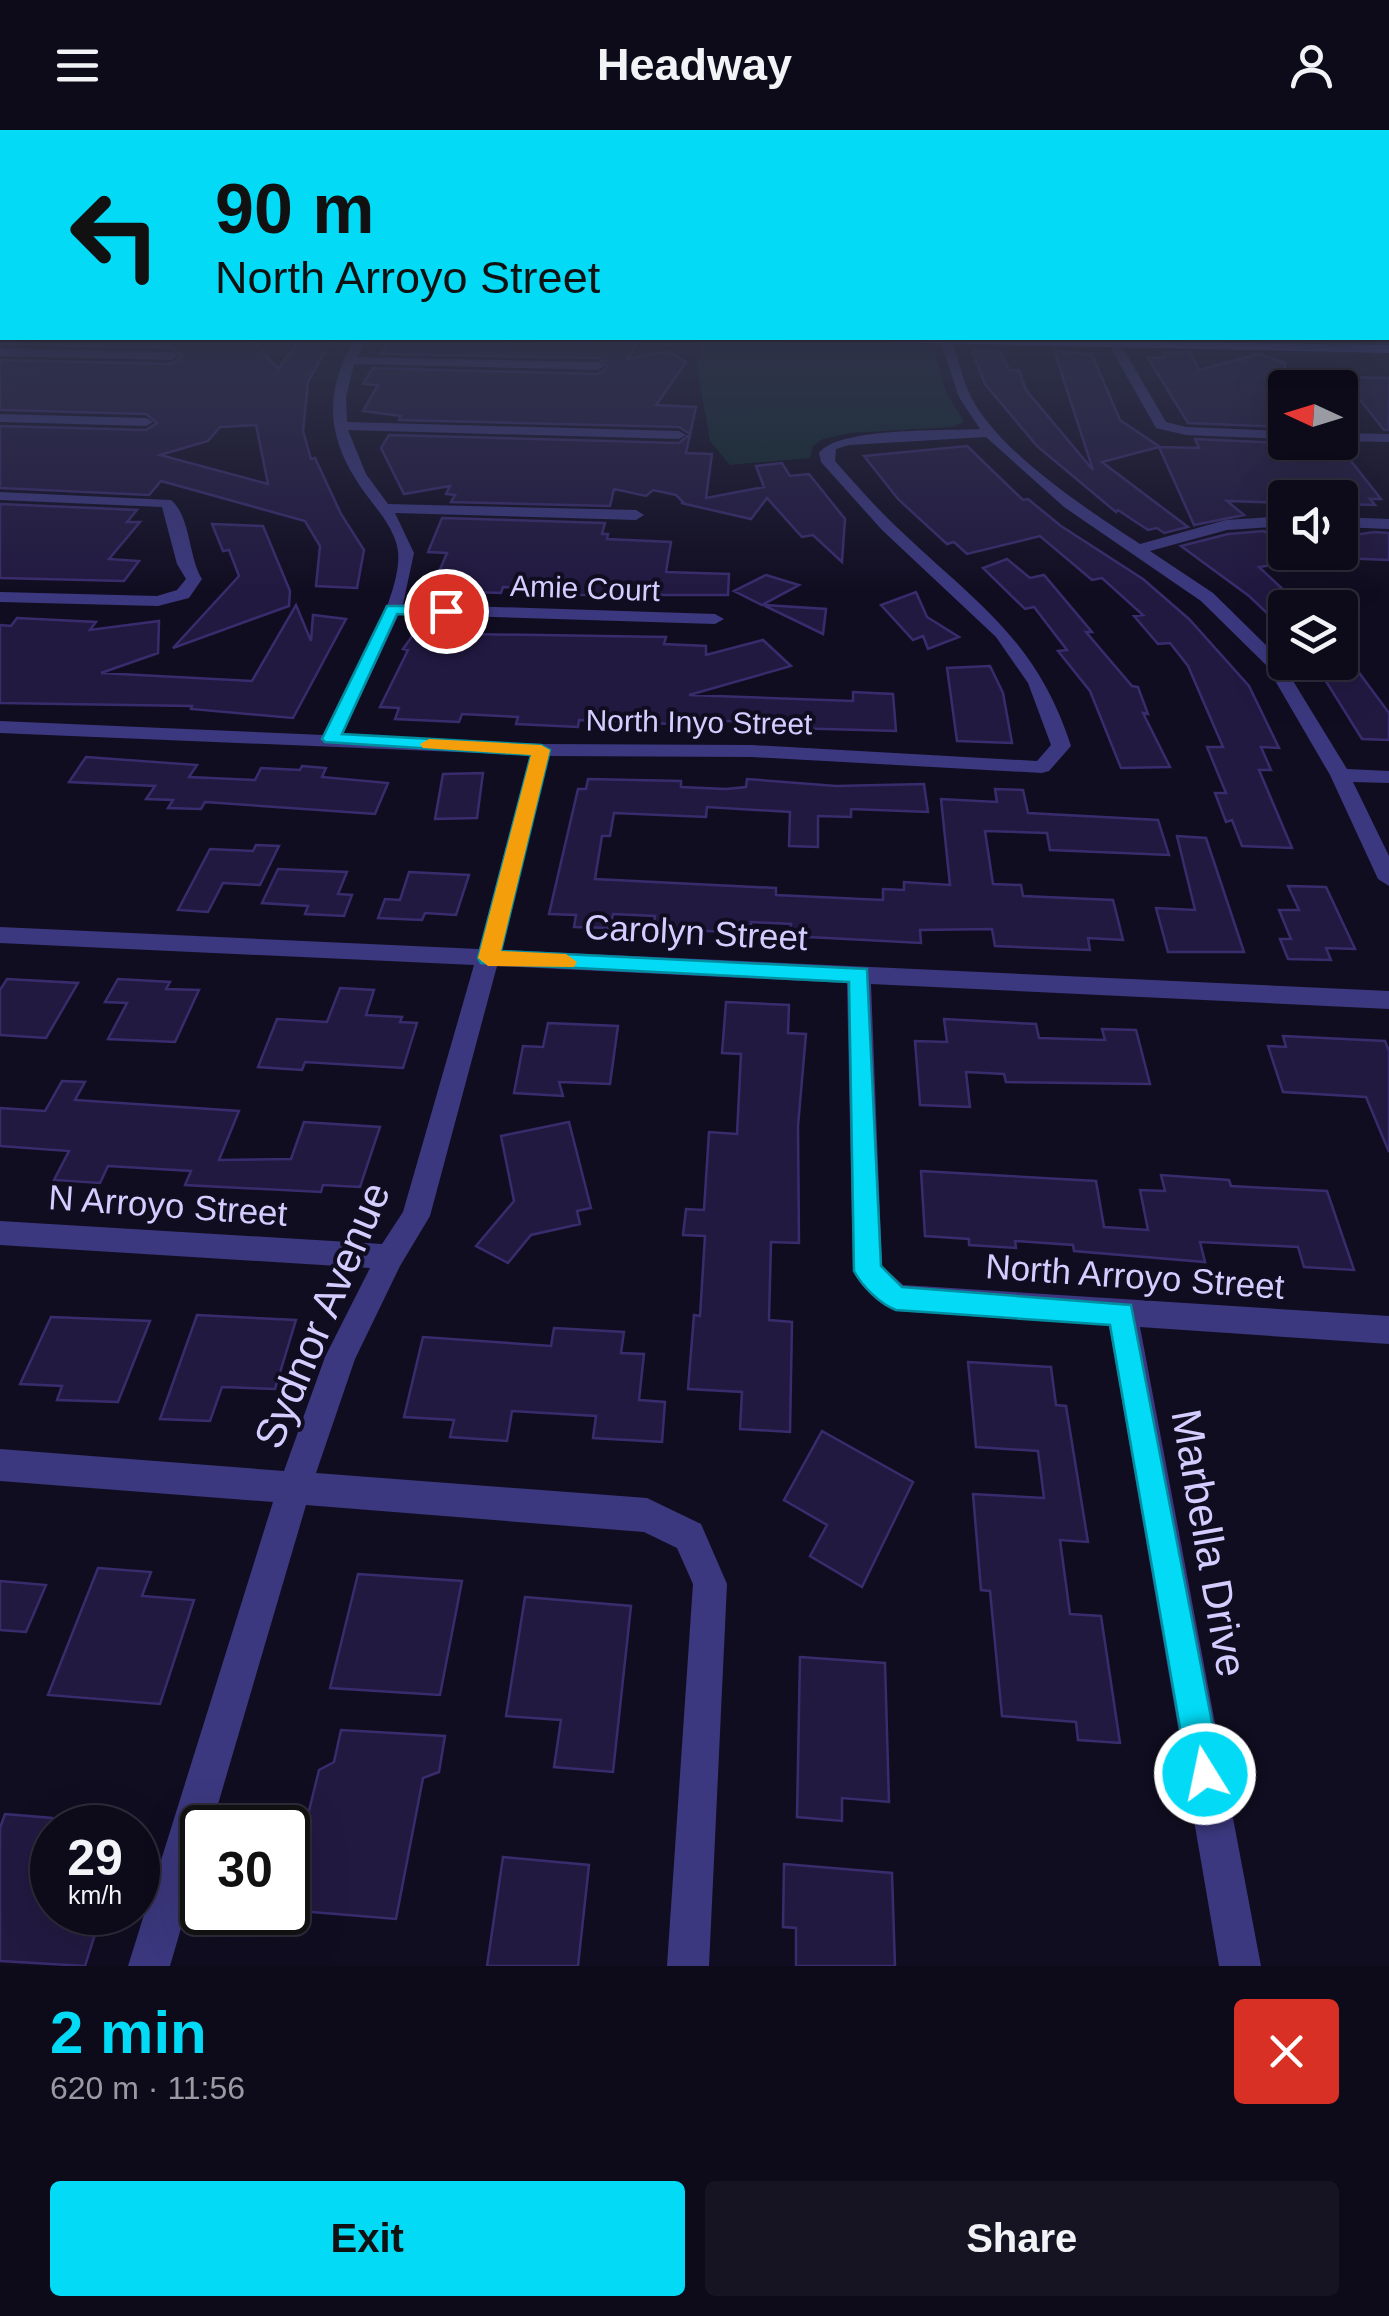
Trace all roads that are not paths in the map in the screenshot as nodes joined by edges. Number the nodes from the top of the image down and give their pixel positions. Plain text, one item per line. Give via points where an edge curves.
1 (61, 420) edge
2 (338, 420) edge
3 (981, 420) edge
4 (1155, 420) edge
5 (146, 422) dead end
6 (338, 426) junction
7 (990, 433) junction
8 (1268, 434) edge
9 (679, 435) dead end
10 (1358, 437) edge
11 (1389, 438) edge
12 (0, 496) edge
13 (384, 508) junction
14 (636, 515) dead end
15 (1268, 522) edge
16 (1358, 523) edge
17 (1389, 524) edge
18 (1141, 549) junction
19 (0, 597) edge
20 (392, 609) junction
21 (716, 620) dead end
22 (0, 727) edge
23 (331, 739) junction
24 (541, 750) junction
25 (1340, 775) junction
26 (1389, 777) edge
27 (1389, 879) edge
28 (0, 935) edge
29 (488, 958) junction
30 (860, 975) junction
31 (1389, 1000) edge
32 (0, 1232) edge
33 (390, 1257) junction
34 (1122, 1313) junction
35 (1389, 1330) edge
36 (0, 1466) edge
37 (294, 1489) junction
38 (149, 1966) edge
39 (688, 1966) edge
40 (1240, 1966) edge

1 - 5 street
2 - 6 street
3 - 7 street
4 - 8 street via 1186,431
6 - 9 street
6 - 13 street via 354,468
7 - 18 street via 1069,504
7 - 24 street, North Inyo Street via 848,441 826,450 828,462 886,525 996,624 1038,682 1060,746 1042,766 752,751
10 - 11 street
12 - 19 street via 159,501 172,508 194,580 183,594 147,602
13 - 14 street
13 - 20 street via 406,550
15 - 18 street via 1226,525
16 - 17 street
18 - 25 street via 1217,605 1273,662
20 - 21 street, Amie Court
20 - 23 street
22 - 23 street, North Inyo Street
23 - 24 street, North Inyo Street
24 - 29 street, Sydnor Avenue
25 - 26 street
25 - 27 street
28 - 29 street, Carolyn Street
29 - 30 street, Carolyn Street
29 - 33 street, Sydnor Avenue via 416,1216
30 - 31 street, Carolyn Street
30 - 34 street, North Arroyo Street via 868,1271 896,1298
32 - 33 street, N Arroyo Street
33 - 37 street, Sydnor Avenue via 340,1358
34 - 35 street, North Arroyo Street
34 - 40 street, Marbella Drive
36 - 37 street
37 - 38 street, Sydnor Avenue
37 - 39 street via 647,1515 689,1536 710,1584

